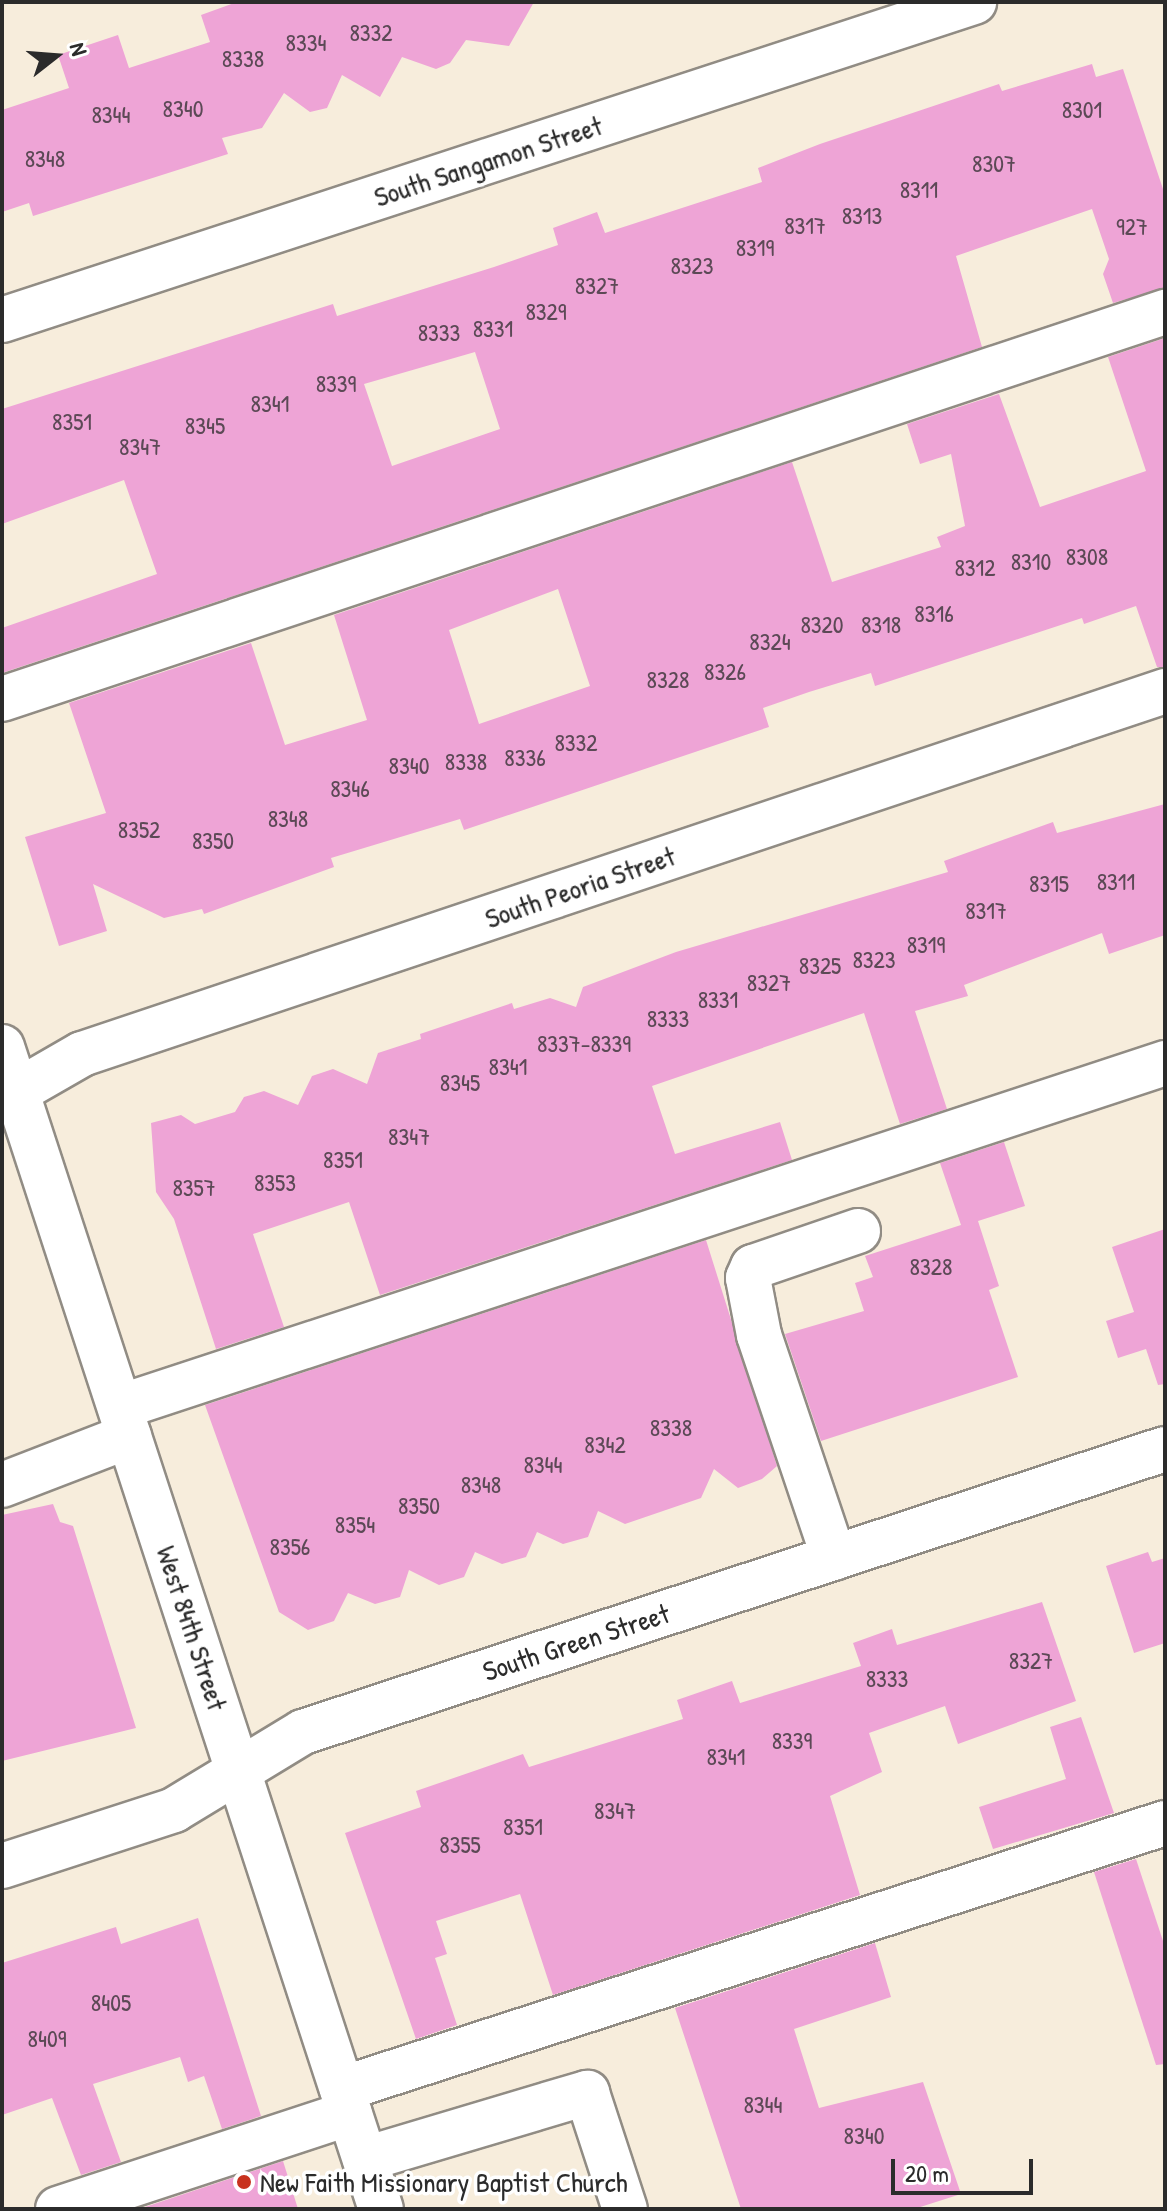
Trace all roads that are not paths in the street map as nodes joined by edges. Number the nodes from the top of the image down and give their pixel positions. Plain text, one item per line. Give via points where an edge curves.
1 (974, 2) edge
2 (1165, 312) edge
3 (2, 320) edge
4 (1165, 691) edge
5 (2, 699) edge
6 (2, 1047) edge
7 (1165, 1063) edge
8 (9, 1096) edge
9 (858, 1231) dead end
10 (125, 1422) junction
11 (1165, 1449) edge
12 (2, 1485) edge
13 (834, 1558) junction
14 (238, 1769) junction
15 (1165, 1823) edge
16 (2, 1866) edge
17 (346, 2101) junction
18 (365, 2159) junction
19 (58, 2209) edge
20 (381, 2209) edge
21 (625, 2209) edge

1 - 3 street, South Sangamon Street
2 - 5 street
4 - 8 street, South Peoria Street via 82,1054
6 - 8 street, West 84th Street
7 - 10 street
8 - 10 street, West 84th Street
9 - 13 street via 753,1267 748,1278 759,1335
10 - 12 street
10 - 14 street, West 84th Street
11 - 13 street, South Green Street
13 - 14 street, South Green Street via 303,1732
14 - 16 street, South Green Street via 174,1810
14 - 17 street, West 84th Street
15 - 17 street
17 - 18 street, West 84th Street
17 - 19 street
18 - 20 street, West 84th Street
18 - 21 street via 587,2093

